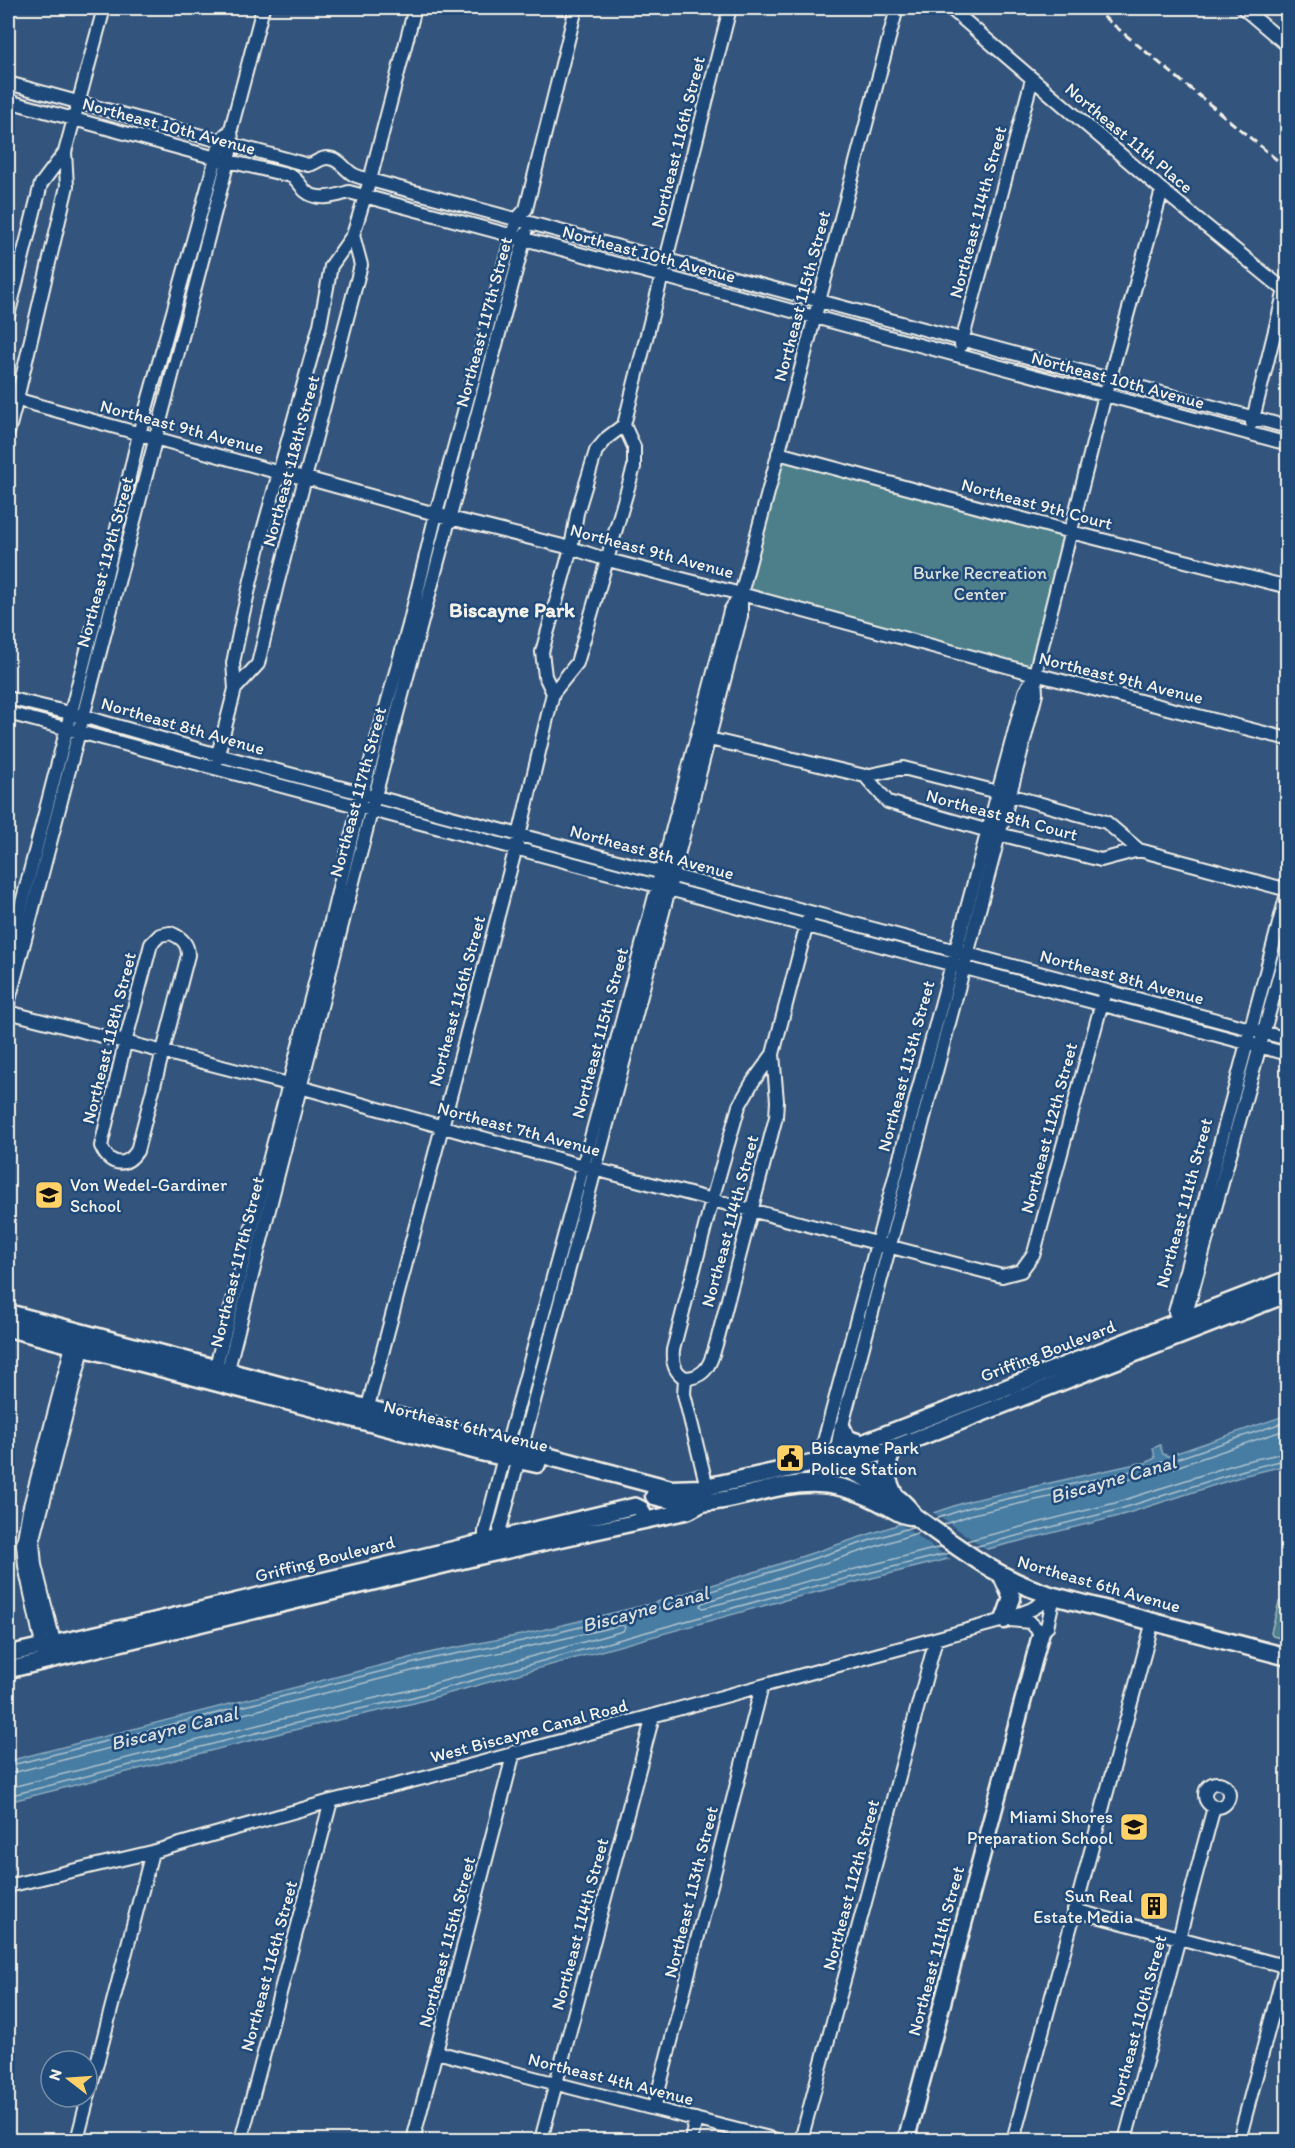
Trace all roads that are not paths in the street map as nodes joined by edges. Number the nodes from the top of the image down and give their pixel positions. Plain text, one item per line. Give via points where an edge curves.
1 (104, 8) edge
2 (263, 8) edge
3 (415, 8) edge
4 (576, 8) edge
5 (730, 8) edge
6 (897, 8) edge
7 (950, 8) edge
8 (1243, 8) edge
9 (1287, 46) edge
10 (1032, 79) junction
11 (8, 83) edge
12 (8, 101) edge
13 (79, 102) junction
14 (75, 119) junction
15 (227, 142) junction
16 (65, 152) junction
17 (222, 160) junction
18 (370, 180) junction
19 (1162, 190) junction
20 (365, 196) junction
21 (524, 217) junction
22 (353, 235) junction
23 (519, 237) junction
24 (666, 261) junction
25 (663, 276) junction
26 (1286, 292) edge
27 (819, 300) junction
28 (8, 316) edge
29 (815, 318) junction
30 (963, 338) junction
31 (958, 355) junction
32 (1109, 379) junction
33 (1105, 395) junction
34 (12, 398) edge
35 (1254, 417) junction
36 (624, 425) junction
37 (1287, 427) edge
38 (8, 433) edge
39 (1250, 433) junction
40 (139, 434) junction
41 (156, 439) junction
42 (1287, 444) edge
43 (778, 453) junction
44 (280, 473) junction
45 (306, 478) junction
46 (436, 514) junction
47 (450, 518) junction
48 (1071, 532) junction
49 (571, 548) junction
50 (608, 560) junction
51 (1287, 587) edge
52 (741, 594) junction
53 (1035, 674) junction
54 (236, 689) junction
55 (553, 693) junction
56 (8, 698) edge
57 (8, 713) edge
58 (76, 715) junction
59 (72, 730) junction
60 (703, 738) junction
61 (1287, 739) edge
62 (216, 761) junction
63 (865, 776) junction
64 (362, 793) junction
65 (1004, 794) junction
66 (375, 796) junction
67 (359, 806) junction
68 (372, 809) junction
69 (993, 832) junction
70 (517, 842) junction
71 (1139, 850) junction
72 (667, 875) junction
73 (662, 888) junction
74 (1287, 890) edge
75 (810, 912) junction
76 (806, 926) junction
77 (1287, 944) edge
78 (961, 952) junction
79 (8, 957) edge
80 (957, 966) junction
81 (1048, 976) junction
82 (1045, 989) junction
83 (1105, 991) junction
84 (8, 1004) edge
85 (1102, 1004) junction
86 (8, 1012) edge
87 (1250, 1029) junction
88 (1264, 1032) junction
89 (1287, 1039) edge
90 (124, 1043) junction
91 (1253, 1044) junction
92 (163, 1053) junction
93 (773, 1054) junction
94 (1287, 1054) edge
95 (294, 1086) junction
96 (443, 1128) junction
97 (583, 1166) junction
98 (595, 1169) junction
99 (712, 1200) junction
100 (752, 1210) junction
101 (883, 1245) junction
102 (1021, 1270) joint
103 (1287, 1279) edge
104 (1270, 1293) junction
105 (1287, 1294) edge
106 (8, 1313) edge
107 (1180, 1320) junction
108 (8, 1328) edge
109 (1175, 1337) junction
110 (80, 1339) junction
111 (220, 1376) junction
112 (685, 1378) junction
113 (1027, 1388) junction
114 (366, 1414) junction
115 (842, 1427) junction
116 (862, 1443) junction
117 (895, 1447) junction
118 (513, 1453) junction
119 (832, 1463) junction
120 (812, 1484) junction
121 (681, 1490) joint
122 (849, 1490) junction
123 (706, 1495) junction
124 (895, 1497) junction
125 (914, 1516) junction
126 (501, 1545) junction
127 (485, 1548) junction
128 (1002, 1576) junction
129 (1054, 1596) junction
130 (1004, 1620) junction
131 (1153, 1621) junction
132 (1041, 1633) junction
133 (936, 1639) junction
134 (50, 1651) junction
135 (8, 1654) edge
136 (1287, 1656) edge
137 (8, 1670) edge
138 (762, 1686) junction
139 (653, 1716) junction
140 (514, 1752) junction
141 (331, 1801) junction
142 (1214, 1807) dead end
143 (152, 1852) junction
144 (8, 1886) edge
145 (1074, 1910) junction
146 (1179, 1937) junction
147 (1287, 1963) edge
148 (437, 2052) junction
149 (556, 2085) junction
150 (654, 2108) junction
151 (696, 2119) junction
152 (77, 2140) edge
153 (242, 2140) edge
154 (413, 2140) edge
155 (541, 2140) edge
156 (691, 2140) edge
157 (777, 2140) edge
158 (801, 2140) edge
159 (906, 2140) edge
160 (1013, 2140) edge
161 (1125, 2140) edge
162 (1239, 2140) edge

1 - 13 street
2 - 15 street, Northeast 119th Street
3 - 18 street, Northeast 118th Street
4 - 21 street, Northeast 117th Street
5 - 24 street, Northeast 116th Street
6 - 27 street, Northeast 115th Street
7 - 10 street, Northeast 11th Place
8 - 9 street
10 - 19 street, Northeast 11th Place
10 - 30 street, Northeast 114th Street
11 - 13 street, Northeast 10th Avenue
12 - 14 street, Northeast 10th Avenue
13 - 14 street
13 - 15 street, Northeast 10th Avenue
14 - 16 street
14 - 17 street, Northeast 10th Avenue
15 - 17 street, Northeast 119th Street
15 - 18 street, Northeast 10th Avenue via 308,165 331,159 353,175
16 - 28 street via 41,184
16 - 34 street via 68,186
17 - 20 street, Northeast 10th Avenue via 291,176 313,196 349,192
17 - 40 street, Northeast 119th Street
17 - 41 street, Northeast 119th Street
18 - 20 street, Northeast 118th Street
18 - 21 street, Northeast 10th Avenue
19 - 26 street, Northeast 11th Place
19 - 32 street, Northeast 113th Street
20 - 22 street, Northeast 118th Street
20 - 23 street, Northeast 10th Avenue
21 - 23 street, Northeast 117th Street
21 - 24 street, Northeast 10th Avenue
22 - 44 street, Northeast 118th Street via 331,266 320,325
22 - 45 street, Northeast 118th Street via 361,265
23 - 25 street, Northeast 10th Avenue
23 - 46 street, Northeast 117th Street
23 - 47 street, Northeast 117th Street
24 - 25 street, Northeast 116th Street
24 - 27 street, Northeast 10th Avenue
25 - 29 street, Northeast 10th Avenue
25 - 36 street, Northeast 116th Street
26 - 35 street
27 - 29 street, Northeast 115th Street
27 - 30 street, Northeast 10th Avenue
29 - 31 street, Northeast 10th Avenue
29 - 43 street, Northeast 115th Street
30 - 31 street, Northeast 114th Street
30 - 32 street, Northeast 10th Avenue
31 - 33 street, Northeast 10th Avenue
32 - 33 street, Northeast 113th Street
32 - 35 street, Northeast 10th Avenue
33 - 39 street, Northeast 10th Avenue
33 - 48 street, Northeast 113th Street
34 - 38 street
34 - 40 street, Northeast 9th Avenue
35 - 37 street, Northeast 10th Avenue
35 - 39 street
36 - 49 street via 596,451
36 - 50 street, Northeast 116th Street via 634,447 634,467
39 - 42 street, Northeast 10th Avenue
40 - 41 street, Northeast 9th Avenue
40 - 58 street, Northeast 119th Street
41 - 44 street, Northeast 9th Avenue
41 - 58 street, Northeast 119th Street
43 - 48 street, Northeast 9th Court
43 - 52 street, Northeast 115th Street
44 - 45 street, Northeast 9th Avenue
44 - 54 street, Northeast 118th Street via 233,663
45 - 46 street, Northeast 9th Avenue
45 - 54 street, Northeast 118th Street via 258,664
46 - 47 street, Northeast 9th Avenue
46 - 64 street, Northeast 117th Street
47 - 49 street, Northeast 9th Avenue
47 - 66 street, Northeast 117th Street
48 - 51 street, Northeast 9th Court
48 - 53 street, Northeast 113th Street
49 - 50 street, Northeast 9th Avenue
49 - 55 street via 542,652 545,676
50 - 52 street, Northeast 9th Avenue
50 - 55 street, Northeast 116th Street via 577,663
52 - 53 street, Northeast 9th Avenue
52 - 60 street, Northeast 115th Street via 741,616
53 - 61 street, Northeast 9th Avenue
53 - 65 street, Northeast 113th Street via 1036,694
54 - 62 street, Northeast 118th Street
55 - 70 street, Northeast 116th Street
56 - 58 street, Northeast 8th Avenue
57 - 59 street, Northeast 8th Avenue
58 - 59 street, Northeast 119th Street
58 - 62 street, Northeast 8th Avenue
59 - 62 street, Northeast 8th Avenue
59 - 79 street, Northeast 119th Street
59 - 84 street, Northeast 119th Street
60 - 63 street, Northeast 8th Court
60 - 72 street, Northeast 115th Street
62 - 64 street, Northeast 8th Avenue
62 - 67 street, Northeast 8th Avenue
63 - 65 street, Northeast 8th Court via 903,768
63 - 69 street, Northeast 8th Court via 888,802
64 - 66 street, Northeast 8th Avenue
64 - 67 street, Northeast 117th Street
65 - 69 street, Northeast 113th Street
65 - 71 street, Northeast 8th Court via 1106,822
66 - 68 street, Northeast 117th Street
66 - 70 street, Northeast 8th Avenue
67 - 68 street, Northeast 8th Avenue
67 - 95 street, Northeast 117th Street
68 - 70 street, Northeast 8th Avenue
68 - 95 street, Northeast 117th Street
69 - 71 street, Northeast 8th Court via 1101,860
69 - 78 street, Northeast 113th Street
70 - 72 street, Northeast 8th Avenue
70 - 73 street, Northeast 8th Avenue
70 - 96 street, Northeast 116th Street
71 - 74 street, Northeast 8th Court
72 - 73 street, Northeast 115th Street
72 - 75 street, Northeast 8th Avenue
73 - 76 street, Northeast 8th Avenue
73 - 97 street, Northeast 115th Street
73 - 98 street, Northeast 115th Street
74 - 87 street, Northeast 111th Street
75 - 76 street, Northeast 114th Street
75 - 78 street, Northeast 8th Avenue
76 - 80 street, Northeast 8th Avenue
76 - 93 street, Northeast 114th Street
77 - 88 street, Northeast 111th Street
78 - 80 street, Northeast 113th Street
78 - 81 street, Northeast 8th Avenue
80 - 82 street, Northeast 8th Avenue
80 - 101 street, Northeast 113th Street
81 - 82 street
81 - 83 street, Northeast 8th Avenue
82 - 85 street, Northeast 8th Avenue
83 - 85 street, Northeast 112th Street
83 - 87 street, Northeast 8th Avenue
85 - 91 street, Northeast 8th Avenue
85 - 102 street, Northeast 112th Street via 1036,1245 1031,1260
86 - 90 street, Northeast 7th Avenue
87 - 88 street, Northeast 8th Avenue
87 - 91 street, Northeast 111th Street
88 - 89 street, Northeast 8th Avenue
88 - 91 street, Northeast 111th Street
90 - 92 street, Northeast 7th Avenue
90 - 92 street, Northeast 118th Street via 101,1146 114,1161 132,1159 137,1151
90 - 92 street, Northeast 118th Street via 151,944 170,933 184,942 188,955
91 - 94 street, Northeast 8th Avenue
91 - 107 street, Northeast 111th Street via 1187,1310
92 - 95 street, Northeast 7th Avenue
93 - 99 street, Northeast 114th Street via 739,1106
93 - 100 street, Northeast 114th Street via 776,1117
95 - 96 street, Northeast 7th Avenue
95 - 111 street, Northeast 117th Street
96 - 97 street, Northeast 7th Avenue
96 - 114 street, Northeast 116th Street
97 - 98 street, Northeast 7th Avenue
97 - 118 street, Northeast 115th Street
98 - 99 street, Northeast 7th Avenue
98 - 118 street, Northeast 115th Street
99 - 100 street, Northeast 7th Avenue
99 - 112 street, Northeast 114th Street via 673,1350 676,1371
100 - 101 street, Northeast 7th Avenue
100 - 112 street, Northeast 114th Street via 710,1363 703,1374
101 - 102 street, Northeast 7th Avenue via 994,1276 1008,1276
101 - 115 street, Northeast 113th Street
101 - 119 street, Northeast 113th Street via 823,1445
103 - 104 street, Griffing Boulevard
104 - 105 street, Griffing Boulevard
104 - 107 street, Griffing Boulevard
104 - 109 street, Griffing Boulevard
106 - 110 main road, Northeast 6th Avenue
107 - 109 street
107 - 113 street, Griffing Boulevard
108 - 110 main road, Northeast 6th Avenue
109 - 113 street, Griffing Boulevard
110 - 111 main road, Northeast 6th Avenue
110 - 134 street via 29,1510 23,1544 25,1566
111 - 114 main road, Northeast 6th Avenue
112 - 123 street, Northeast 114th Street via 684,1394
113 - 116 street, Griffing Boulevard
113 - 117 street, Griffing Boulevard
114 - 118 main road, Northeast 6th Avenue
115 - 116 street via 847,1438
115 - 119 street, Northeast 113th Street
116 - 119 street, Griffing Boulevard
117 - 119 street, Griffing Boulevard
117 - 124 main road via 886,1472
118 - 121 main road, Northeast 6th Avenue
118 - 123 main road, Northeast 6th Avenue via 673,1500
118 - 126 street, Northeast 115th Street via 500,1528
118 - 127 street, Northeast 115th Street
119 - 120 main road, Griffing Boulevard
119 - 122 main road
119 - 123 main road, Griffing Boulevard
119 - 124 main road, Northeast 6th Avenue
120 - 122 main road, Northeast 6th Avenue
120 - 123 main road, Northeast 6th Avenue
121 - 123 main road, Griffing Boulevard
122 - 125 main road, Northeast 6th Avenue via 902,1515
123 - 126 street, Griffing Boulevard via 688,1511
124 - 125 main road, Northeast 6th Avenue
125 - 128 main road, Northeast 6th Avenue
126 - 127 street, Griffing Boulevard
127 - 134 street, Griffing Boulevard
128 - 129 main road, Northeast 6th Avenue
128 - 130 main road via 1012,1598
129 - 130 street, West Biscayne Canal Road
129 - 131 main road, Northeast 6th Avenue
129 - 132 street via 1047,1627
130 - 132 street via 1030,1622
130 - 133 street, West Biscayne Canal Road
131 - 136 main road, Northeast 6th Avenue
131 - 145 street
132 - 159 street, Northeast 111th Street
133 - 138 street, West Biscayne Canal Road
133 - 158 street, Northeast 112th Street
134 - 135 street, Griffing Boulevard
134 - 137 street, Griffing Boulevard
138 - 139 street, West Biscayne Canal Road
138 - 150 street, Northeast 113th Street
139 - 140 street, West Biscayne Canal Road
139 - 149 street, Northeast 114th Street
140 - 141 street, West Biscayne Canal Road
140 - 148 street, Northeast 115th Street
141 - 143 street, West Biscayne Canal Road
141 - 153 street, Northeast 116th Street
142 - 146 street, Northeast 110th Street
143 - 144 street, West Biscayne Canal Road
143 - 152 street
145 - 146 street
145 - 160 street
146 - 147 street
146 - 161 street, Northeast 110th Street
147 - 162 street
148 - 149 street, Northeast 4th Avenue
148 - 154 street, Northeast 115th Street
149 - 150 street, Northeast 4th Avenue
149 - 155 street, Northeast 114th Street
150 - 151 street, Northeast 4th Avenue
151 - 156 street
151 - 157 street, Northeast 4th Avenue

